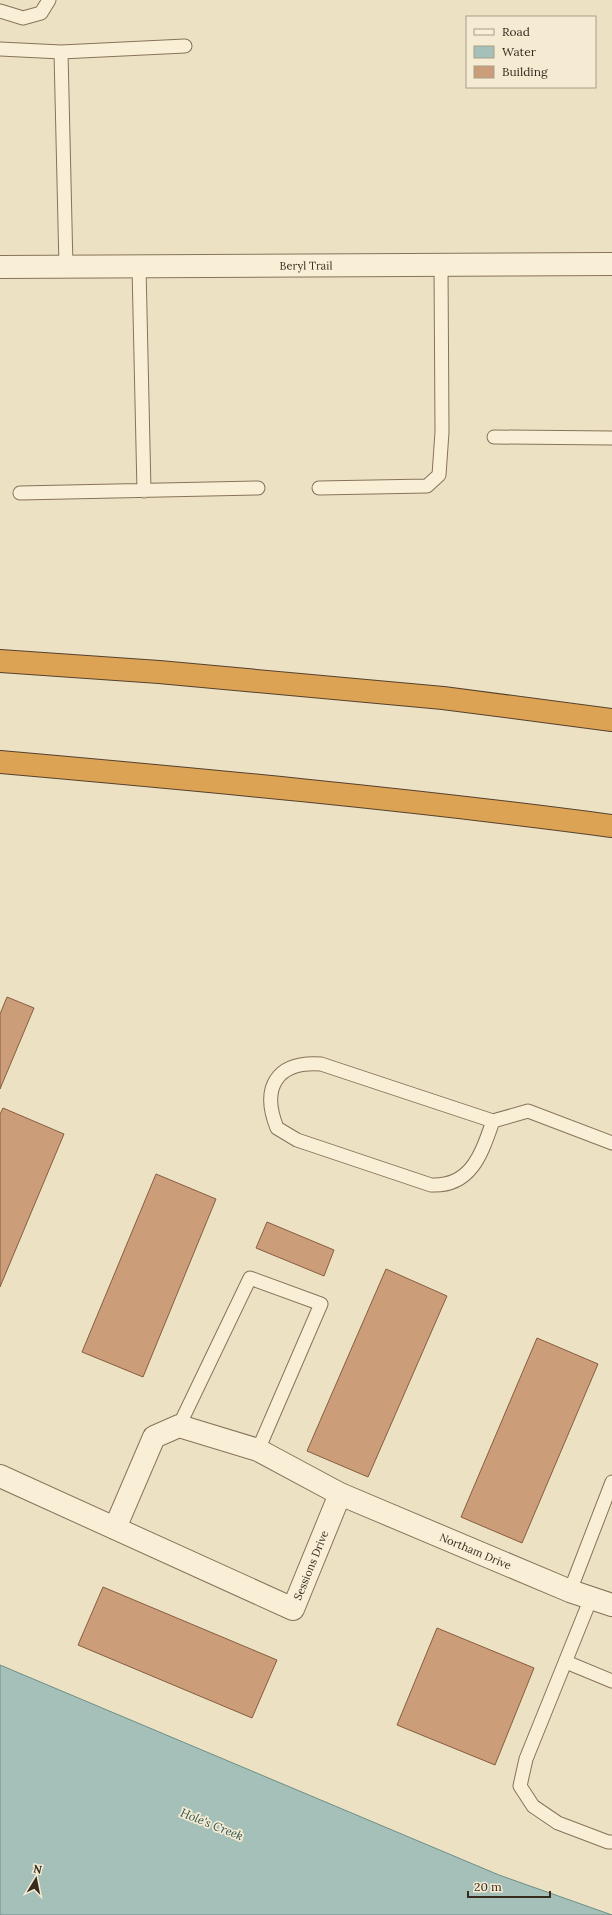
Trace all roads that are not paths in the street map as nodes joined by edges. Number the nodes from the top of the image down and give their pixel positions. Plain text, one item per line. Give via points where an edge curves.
1 (49, 0) edge
2 (0, 11) edge
3 (185, 46) dead end
4 (0, 49) edge
5 (61, 52) junction
6 (612, 264) edge
7 (441, 265) junction
8 (139, 266) junction
9 (0, 267) edge
10 (66, 267) junction
11 (494, 437) dead end
12 (612, 438) edge
13 (258, 488) dead end
14 (320, 488) dead end
15 (144, 491) junction
16 (20, 493) dead end
17 (0, 661) edge
18 (612, 720) edge
19 (0, 762) edge
20 (612, 826) edge
21 (493, 1121) junction
22 (612, 1143) edge
23 (179, 1426) junction
24 (258, 1450) junction
25 (0, 1476) edge
26 (612, 1482) edge
27 (340, 1494) junction
28 (115, 1528) junction
29 (570, 1590) junction
30 (592, 1598) junction
31 (612, 1605) edge
32 (566, 1662) junction
33 (612, 1681) edge
34 (612, 1842) edge

1 - 2 lane via 41,13 23,18
3 - 5 lane
4 - 5 lane
5 - 10 lane
6 - 7 street, Beryl Trail
7 - 8 street, Beryl Trail
7 - 14 lane via 442,432 439,475 427,486
8 - 10 street, Beryl Trail
8 - 15 lane
9 - 10 street, Beryl Trail
11 - 12 lane
13 - 15 lane
15 - 16 lane
17 - 18 highway via 159,672 443,698
19 - 20 highway via 479,808
21 - 21 lane via 321,1064 292,1066 280,1074 272,1087 270,1102 277,1128 297,1140 431,1185 441,1186 471,1169 480,1156
21 - 22 lane via 528,1111
23 - 24 street
23 - 24 lane via 250,1278 322,1304
23 - 28 street via 154,1437
24 - 27 street
25 - 28 street, Sessions Drive
26 - 29 lane
27 - 28 street, Sessions Drive via 293,1609
27 - 29 street, Northam Drive
29 - 30 street, Northam Drive
30 - 31 street, Northam Drive
30 - 32 lane
32 - 33 lane
32 - 34 lane via 526,1759 520,1786 533,1806 558,1823

